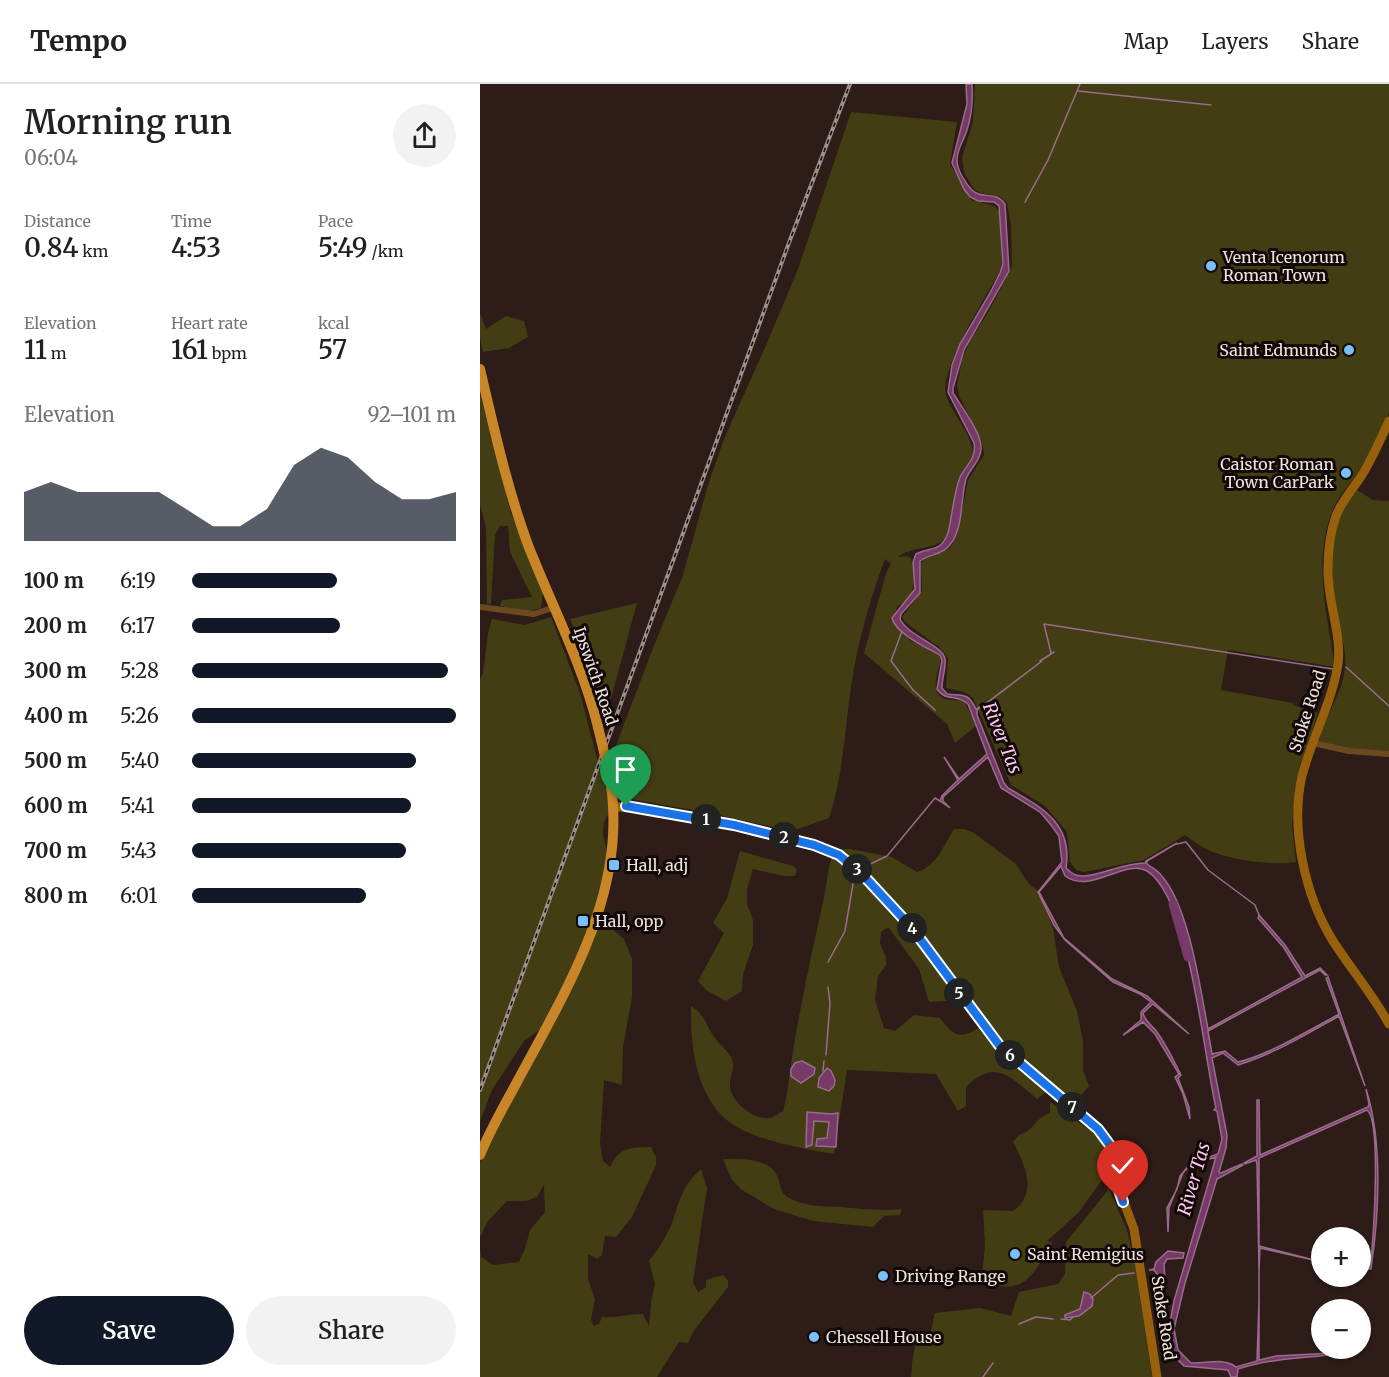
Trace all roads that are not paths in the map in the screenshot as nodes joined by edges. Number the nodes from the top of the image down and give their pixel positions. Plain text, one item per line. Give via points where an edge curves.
1 (480, 369) edge
2 (1389, 421) edge
3 (480, 606) edge
4 (555, 607) junction
5 (1313, 743) junction
6 (1389, 754) edge
7 (614, 807) junction
8 (1389, 1024) edge
9 (480, 1155) edge
10 (1157, 1377) edge

1 - 4 highway, Ipswich Road via 514,504
2 - 5 street, Stoke Road via 1333,526 1328,571 1339,658 1335,684
3 - 4 street via 534,614
4 - 7 highway, Ipswich Road, bridge via 572,645 598,728
5 - 6 street
5 - 8 street, Stoke Road via 1298,804 1302,859 1328,932
7 - 9 highway, Ipswich Road via 609,876 592,933
7 - 10 street, Stoke Road via 636,807 734,825 814,845 839,855 863,875 912,928 999,1045 1098,1129 1111,1145 1117,1187 1134,1229

